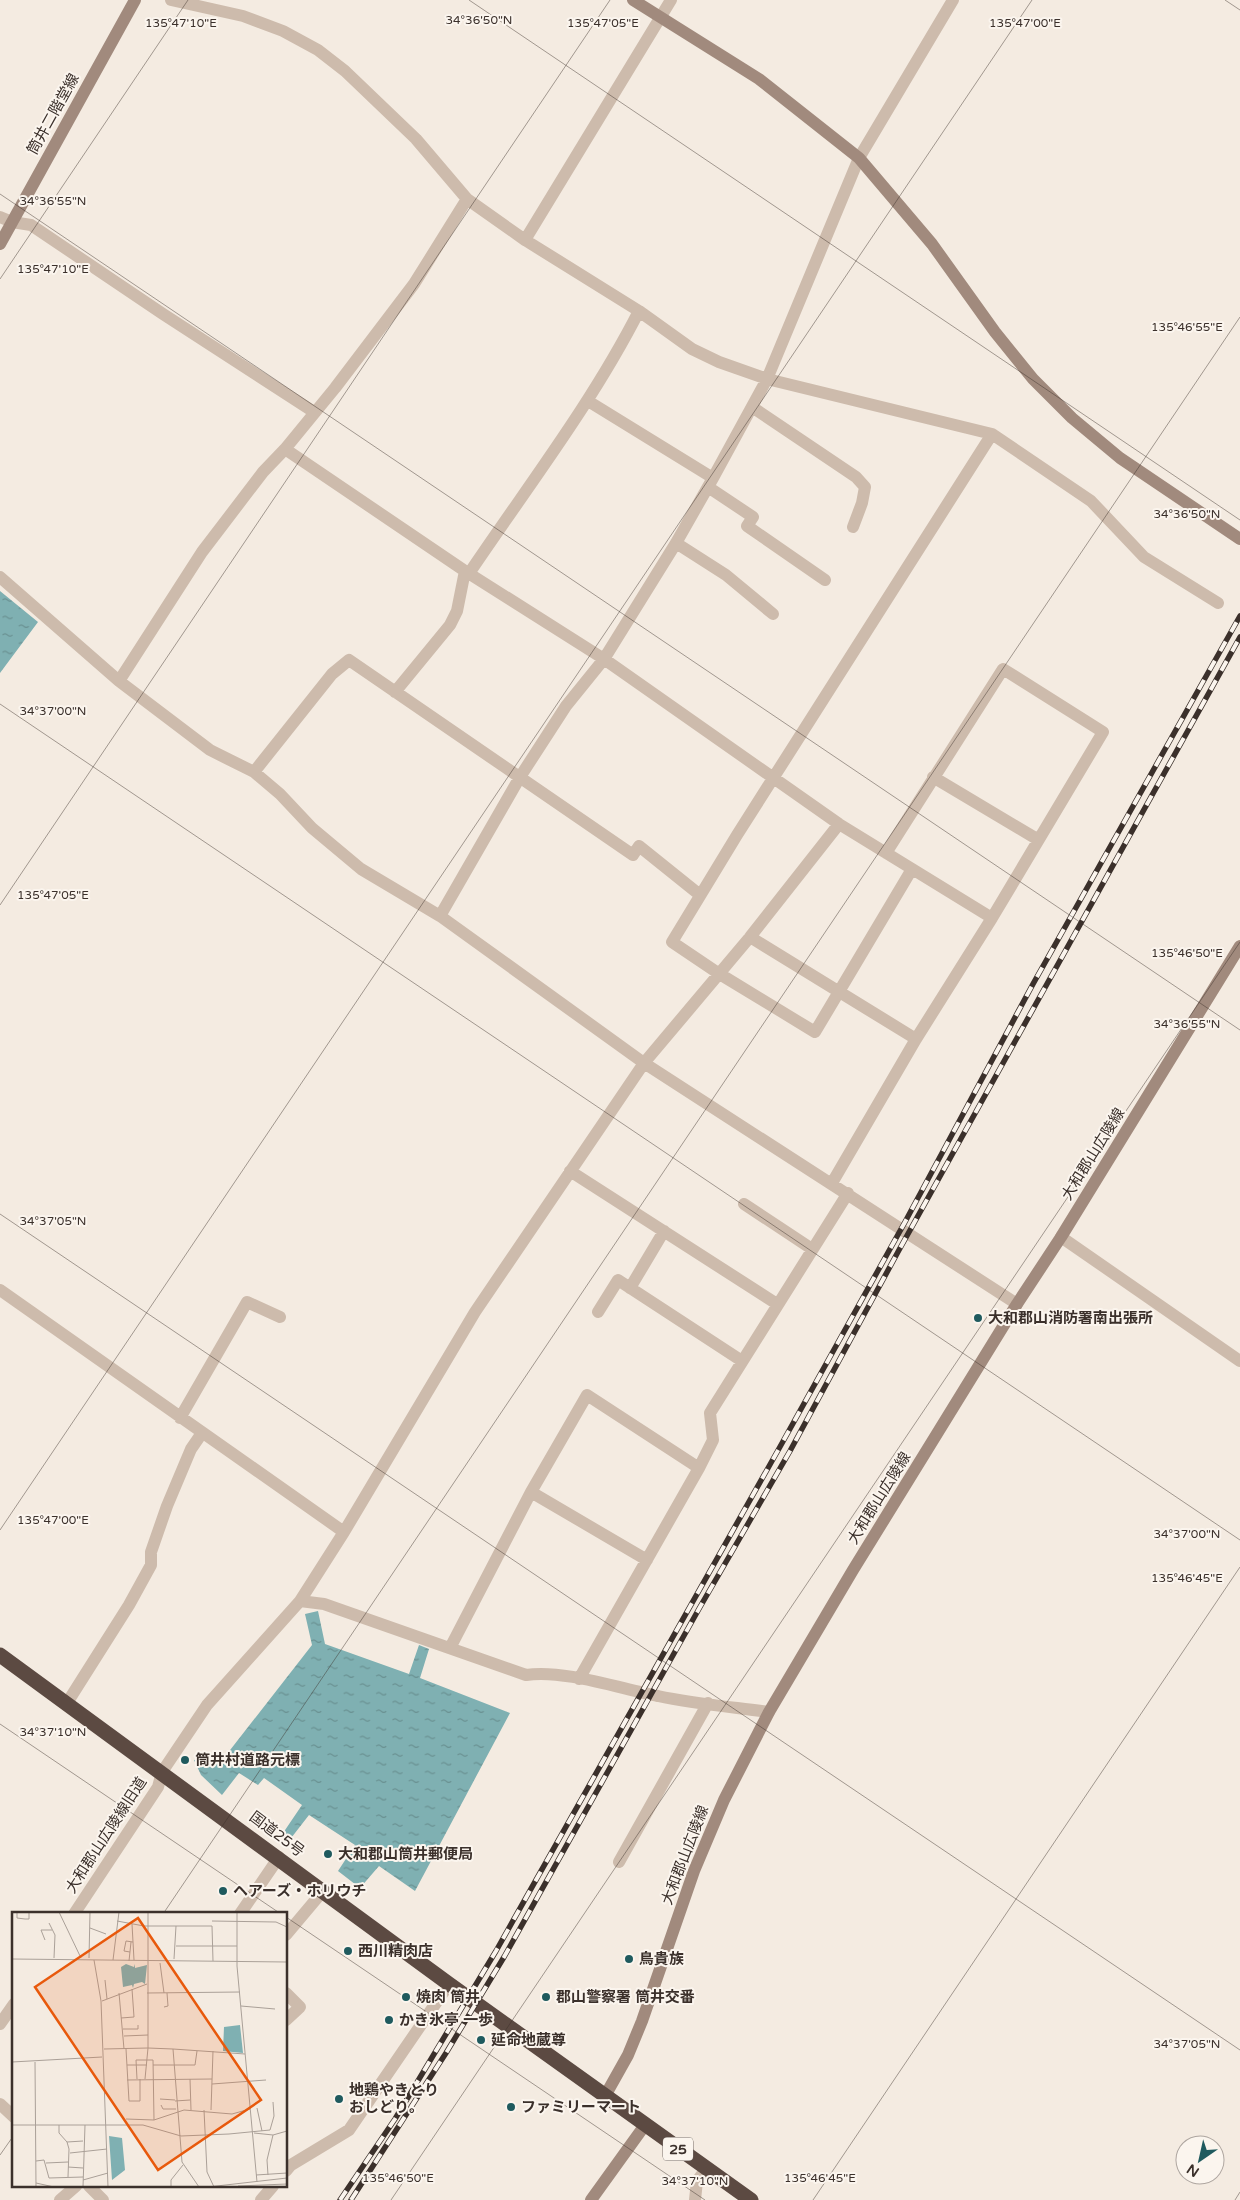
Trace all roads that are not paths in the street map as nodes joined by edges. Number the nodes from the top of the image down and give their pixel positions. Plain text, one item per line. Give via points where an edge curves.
1 (135, 0) edge
2 (171, 0) edge
3 (633, 0) edge
4 (671, 0) edge
5 (954, 0) edge
6 (661, 16) junction
7 (859, 158) junction
8 (467, 199) junction
9 (6, 220) edge
10 (524, 240) junction
11 (0, 244) edge
12 (639, 311) junction
13 (767, 379) junction
14 (588, 401) junction
15 (752, 407) junction
16 (314, 412) junction
17 (992, 434) junction
18 (285, 449) junction
19 (711, 482) junction
20 (853, 527) dead end
21 (1240, 539) edge
22 (676, 544) junction
23 (467, 571) junction
24 (0, 576) edge
25 (825, 580) dead end
26 (1218, 603) dead end
27 (773, 614) dead end
28 (604, 659) junction
29 (119, 681) junction
30 (396, 692) junction
31 (254, 772) junction
32 (520, 777) junction
33 (933, 777) junction
34 (773, 780) junction
35 (839, 824) junction
36 (1038, 839) junction
37 (886, 853) junction
38 (912, 869) junction
39 (700, 895) junction
40 (440, 916) junction
41 (992, 918) junction
42 (750, 937) junction
43 (1240, 946) edge
44 (718, 973) junction
45 (839, 993) junction
46 (916, 1040) junction
47 (644, 1063) junction
48 (570, 1171) junction
49 (832, 1183) junction
50 (848, 1193) junction
51 (744, 1204) dead end
52 (664, 1231) junction
53 (1061, 1238) junction
54 (812, 1249) junction
55 (630, 1288) junction
56 (0, 1290) edge
57 (777, 1304) junction
58 (1017, 1304) junction
59 (598, 1312) dead end
60 (280, 1317) dead end
61 (742, 1361) junction
62 (1240, 1361) edge
63 (180, 1418) junction
64 (202, 1433) junction
65 (699, 1468) junction
66 (531, 1492) junction
67 (344, 1532) junction
68 (647, 1560) junction
69 (300, 1601) junction
70 (450, 1648) junction
71 (0, 1655) edge
72 (579, 1679) junction
73 (67, 1703) junction
74 (708, 1703) junction
75 (769, 1712) junction
76 (162, 1772) junction
77 (278, 1857) junction
78 (619, 1862) dead end
79 (323, 1891) junction
80 (75, 1912) edge
81 (241, 1912) edge
82 (288, 1933) edge
83 (449, 1984) junction
84 (288, 1995) edge
85 (12, 2007) edge
86 (288, 2018) edge
87 (0, 2024) edge
88 (605, 2096) junction
89 (0, 2104) edge
90 (12, 2115) edge
91 (645, 2125) junction
92 (288, 2169) edge
93 (706, 2169) junction
94 (74, 2188) edge
95 (91, 2188) edge
96 (271, 2188) edge
97 (60, 2200) edge
98 (103, 2200) edge
99 (261, 2200) edge
100 (591, 2200) edge
101 (695, 2200) edge
102 (751, 2200) edge

1 - 9 main road, 筒井二階堂線
2 - 8 street via 243,16 283,31 318,50 346,71 416,138
3 - 6 main road
4 - 6 street
5 - 7 street
6 - 7 main road via 759,79
6 - 10 street
7 - 13 street
7 - 21 main road via 932,244 1033,379 1072,418 1120,458
8 - 10 street
8 - 16 street via 414,284
9 - 11 main road, 筒井二階堂線
9 - 16 street via 31,225
10 - 12 street
12 - 13 street via 692,348 719,362
12 - 14 street
13 - 15 street
13 - 17 street
14 - 19 street
14 - 23 street
15 - 19 street
15 - 20 street via 835,461 860,482 865,488
16 - 18 street
17 - 26 street via 1091,501 1144,557
17 - 34 street
18 - 23 street
18 - 29 street via 263,472 202,552
19 - 22 street
19 - 25 street via 753,517 747,526
22 - 27 street via 726,575
22 - 28 street
23 - 28 street
23 - 30 street via 458,611 450,625
24 - 29 street
28 - 32 street via 566,706
28 - 34 street
29 - 31 street via 210,750
30 - 31 street via 349,660 332,674
30 - 32 street
31 - 40 street via 312,828 361,868
32 - 39 street via 633,855 639,846
32 - 40 street
33 - 36 street
33 - 36 street via 1003,669 1103,732
33 - 37 street
34 - 35 street
34 - 39 street
35 - 37 street
35 - 42 street, 大和郡山広陵線旧道
36 - 41 street
37 - 38 street
38 - 41 street
38 - 45 street
39 - 44 street via 672,942
40 - 47 street
41 - 46 street
42 - 44 street, 大和郡山広陵線旧道
42 - 45 street
43 - 53 main road, 大和郡山広陵線
44 - 45 street via 815,1032
44 - 47 street, 大和郡山広陵線旧道
45 - 46 street
46 - 49 street
47 - 48 street, 大和郡山広陵線旧道
47 - 49 street
48 - 52 street
48 - 67 street, 大和郡山広陵線旧道 via 475,1312
49 - 50 street
50 - 54 street
50 - 58 street
51 - 54 street
52 - 55 street
52 - 57 street
53 - 58 main road, 大和郡山広陵線
53 - 62 street
54 - 57 street
55 - 59 street via 618,1280
55 - 61 street
56 - 63 street
57 - 61 street
58 - 75 main road, 大和郡山広陵線
60 - 63 street via 248,1302
61 - 65 street via 710,1413 713,1440
63 - 64 street
64 - 67 street
64 - 73 street via 190,1449 167,1506 151,1552 152,1565
65 - 66 street via 587,1396
65 - 68 street
66 - 68 street
66 - 70 street
67 - 69 street, 大和郡山広陵線旧道
68 - 72 street
69 - 70 street via 324,1604
69 - 76 street, 大和郡山広陵線旧道 via 207,1705
70 - 72 street via 526,1676 538,1673
71 - 73 highway, 国道25号 / 25
72 - 74 street via 660,1697
73 - 76 highway, 国道25号 / 25
74 - 75 street
74 - 78 street
75 - 88 main road, 大和郡山広陵線 via 724,1800 694,1870 642,2021
76 - 77 highway, 国道25号 / 25
76 - 80 street, 大和郡山広陵線旧道 via 158,1787
77 - 79 highway, 国道25号 / 25
77 - 81 street
79 - 82 street
79 - 83 highway, 国道25号 / 25
83 - 88 highway, 国道25号 / 25
83 - 92 street via 349,2130
84 - 86 street via 300,2007
85 - 87 street
88 - 91 highway, 国道25号 / 25
89 - 90 street
91 - 93 highway, 国道25号 / 25
91 - 100 main road
93 - 101 street via 697,2181
93 - 102 highway, 国道25号 / 25
94 - 97 street
95 - 98 street
96 - 99 street

